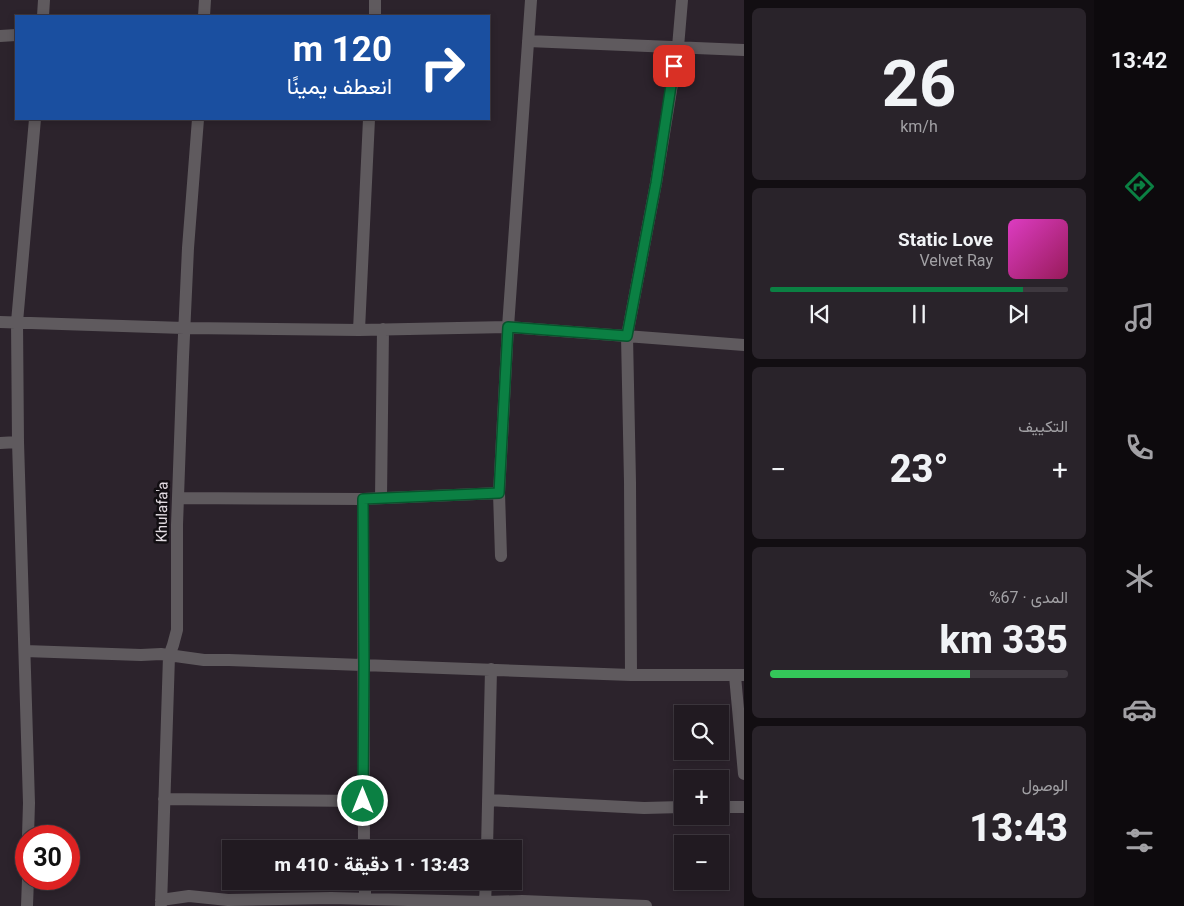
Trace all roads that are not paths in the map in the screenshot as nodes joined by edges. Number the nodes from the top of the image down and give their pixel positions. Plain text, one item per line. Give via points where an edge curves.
1 (44, 0) edge
2 (205, 0) edge
3 (376, 0) edge
4 (531, 0) edge
5 (682, 0) edge
6 (43, 15) edge
7 (204, 15) edge
8 (375, 15) edge
9 (0, 36) edge
10 (15, 36) edge
11 (528, 41) junction
12 (678, 47) junction
13 (744, 50) edge
14 (35, 120) edge
15 (198, 120) edge
16 (369, 120) edge
17 (0, 322) edge
18 (17, 322) junction
19 (508, 327) junction
20 (184, 328) junction
21 (383, 329) junction
22 (359, 330) junction
23 (627, 336) junction
24 (744, 345) edge
25 (18, 442) junction
26 (0, 443) edge
27 (499, 493) junction
28 (178, 498) junction
29 (381, 498) junction
30 (363, 499) junction
31 (502, 556) dead end
32 (24, 651) junction
33 (169, 656) junction
34 (364, 665) junction
35 (491, 669) junction
36 (631, 675) junction
37 (739, 676) edge
38 (744, 774) edge
39 (164, 799) junction
40 (488, 800) junction
41 (363, 801) junction
42 (674, 807) edge
43 (729, 807) edge
44 (744, 807) edge
45 (28, 825) edge
46 (364, 840) edge
47 (487, 840) edge
48 (28, 890) edge
49 (365, 890) edge
50 (486, 890) edge
51 (365, 898) junction
52 (485, 902) junction
53 (161, 903) edge
54 (228, 903) edge
55 (536, 904) edge
56 (27, 906) edge
57 (646, 906) edge

1 - 6 street
2 - 7 street
3 - 8 street
4 - 11 street
5 - 12 street
9 - 10 street
11 - 12 street
11 - 19 street
12 - 13 street
12 - 23 street
14 - 18 street
15 - 20 street, Khulafa'a
16 - 22 street
17 - 18 street
18 - 20 street
18 - 25 street
19 - 21 street
19 - 23 street
19 - 27 street
20 - 22 street
20 - 28 street, Khulafa'a
21 - 22 street
21 - 29 street
23 - 24 street
23 - 36 street
25 - 26 street
25 - 32 street
27 - 29 street
27 - 31 street
28 - 30 street
28 - 33 street, Khulafa'a via 177,630
29 - 30 street
30 - 34 street
32 - 33 street
32 - 45 street
33 - 34 street
33 - 39 street, Khulafa'a
34 - 35 street
34 - 41 street
35 - 36 street
35 - 40 street
36 - 37 street
37 - 38 street
39 - 41 street
39 - 53 street, Khulafa'a
40 - 42 street
40 - 47 street
41 - 46 street
43 - 44 street
48 - 56 street
49 - 51 street
50 - 52 street
51 - 52 street
51 - 54 street
52 - 55 street
53 - 54 street via 189,896
55 - 57 street

